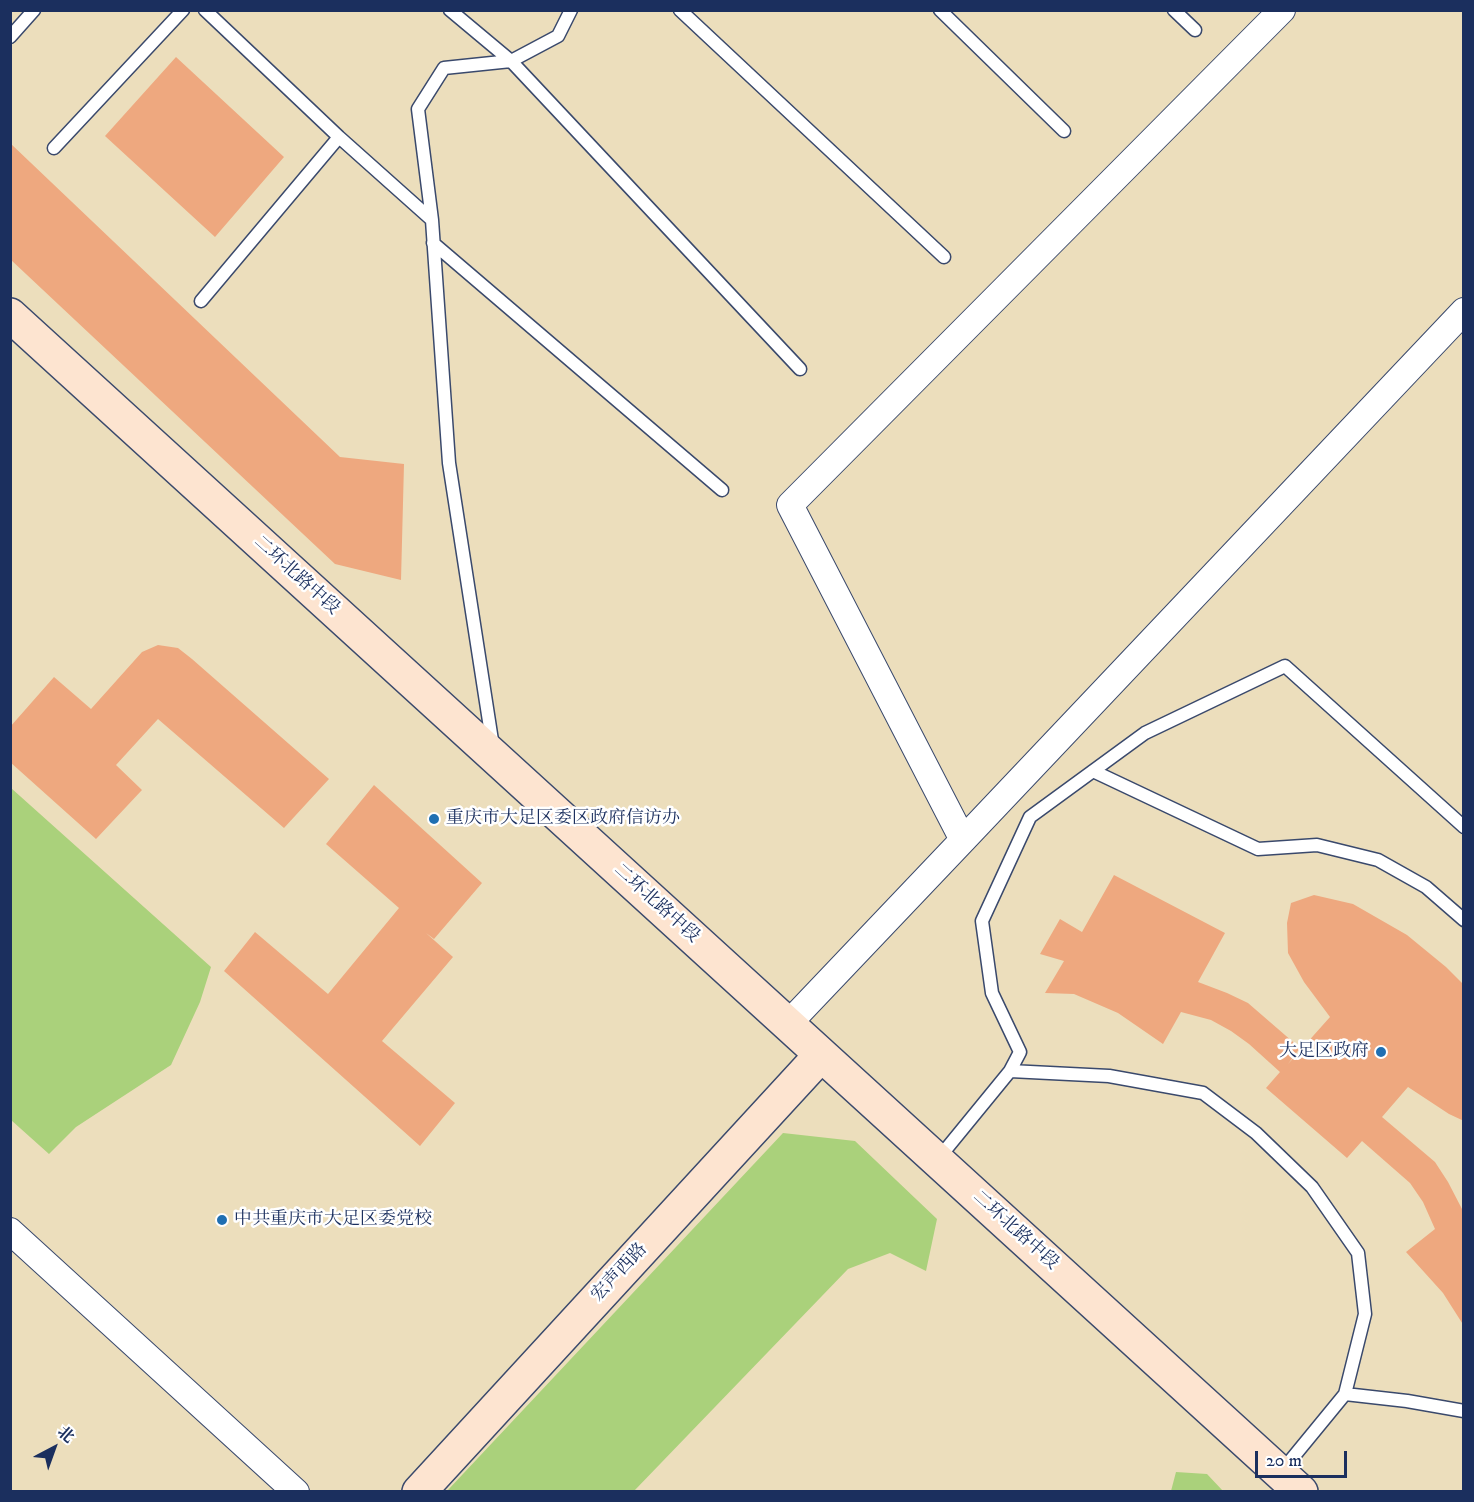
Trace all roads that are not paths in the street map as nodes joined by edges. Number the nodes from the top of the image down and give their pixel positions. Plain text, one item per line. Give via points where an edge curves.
1 (34, 10) edge
2 (183, 10) edge
3 (205, 10) edge
4 (450, 10) edge
5 (571, 10) edge
6 (680, 10) edge
7 (940, 10) edge
8 (1174, 10) edge
9 (1282, 10) edge
10 (1195, 30) dead end
11 (10, 37) edge
12 (511, 61) junction
13 (1064, 131) dead end
14 (339, 137) junction
15 (54, 148) dead end
16 (432, 220) junction
17 (434, 243) junction
18 (945, 257) dead end
19 (201, 301) dead end
20 (1464, 311) edge
21 (10, 315) edge
22 (800, 369) dead end
23 (722, 490) dead end
24 (495, 757) junction
25 (1093, 771) junction
26 (1464, 827) edge
27 (963, 840) junction
28 (1464, 920) edge
29 (788, 1024) junction
30 (821, 1054) junction
31 (1010, 1071) junction
32 (937, 1160) junction
33 (10, 1231) edge
34 (1345, 1394) junction
35 (1464, 1411) edge
36 (1291, 1482) edge
37 (296, 1491) edge
38 (419, 1491) edge

1 - 11 lane
2 - 15 lane
3 - 14 lane
4 - 12 lane
5 - 12 lane via 558,36
6 - 18 lane
7 - 13 lane
8 - 10 lane
9 - 27 street via 790,505
12 - 16 lane via 444,68 418,109
12 - 22 lane
14 - 16 lane
14 - 19 lane
16 - 17 lane
17 - 23 lane
17 - 24 lane via 449,463
20 - 27 street
21 - 24 main road, 二环北路中段
24 - 29 main road, 二环北路中段
25 - 26 lane via 1145,733 1285,666
25 - 28 lane via 1258,849 1317,845 1378,860 1426,887
25 - 31 lane via 1029,817 982,921 992,993 1020,1052
27 - 29 street
29 - 30 main road, 二环北路中段
30 - 32 main road, 二环北路中段
30 - 38 main road, 宏声西路
31 - 32 lane
31 - 34 lane via 1109,1076 1203,1093 1264,1140 1312,1187 1358,1253 1365,1314
32 - 36 main road, 二环北路中段
33 - 37 street
34 - 35 lane
34 - 36 lane

